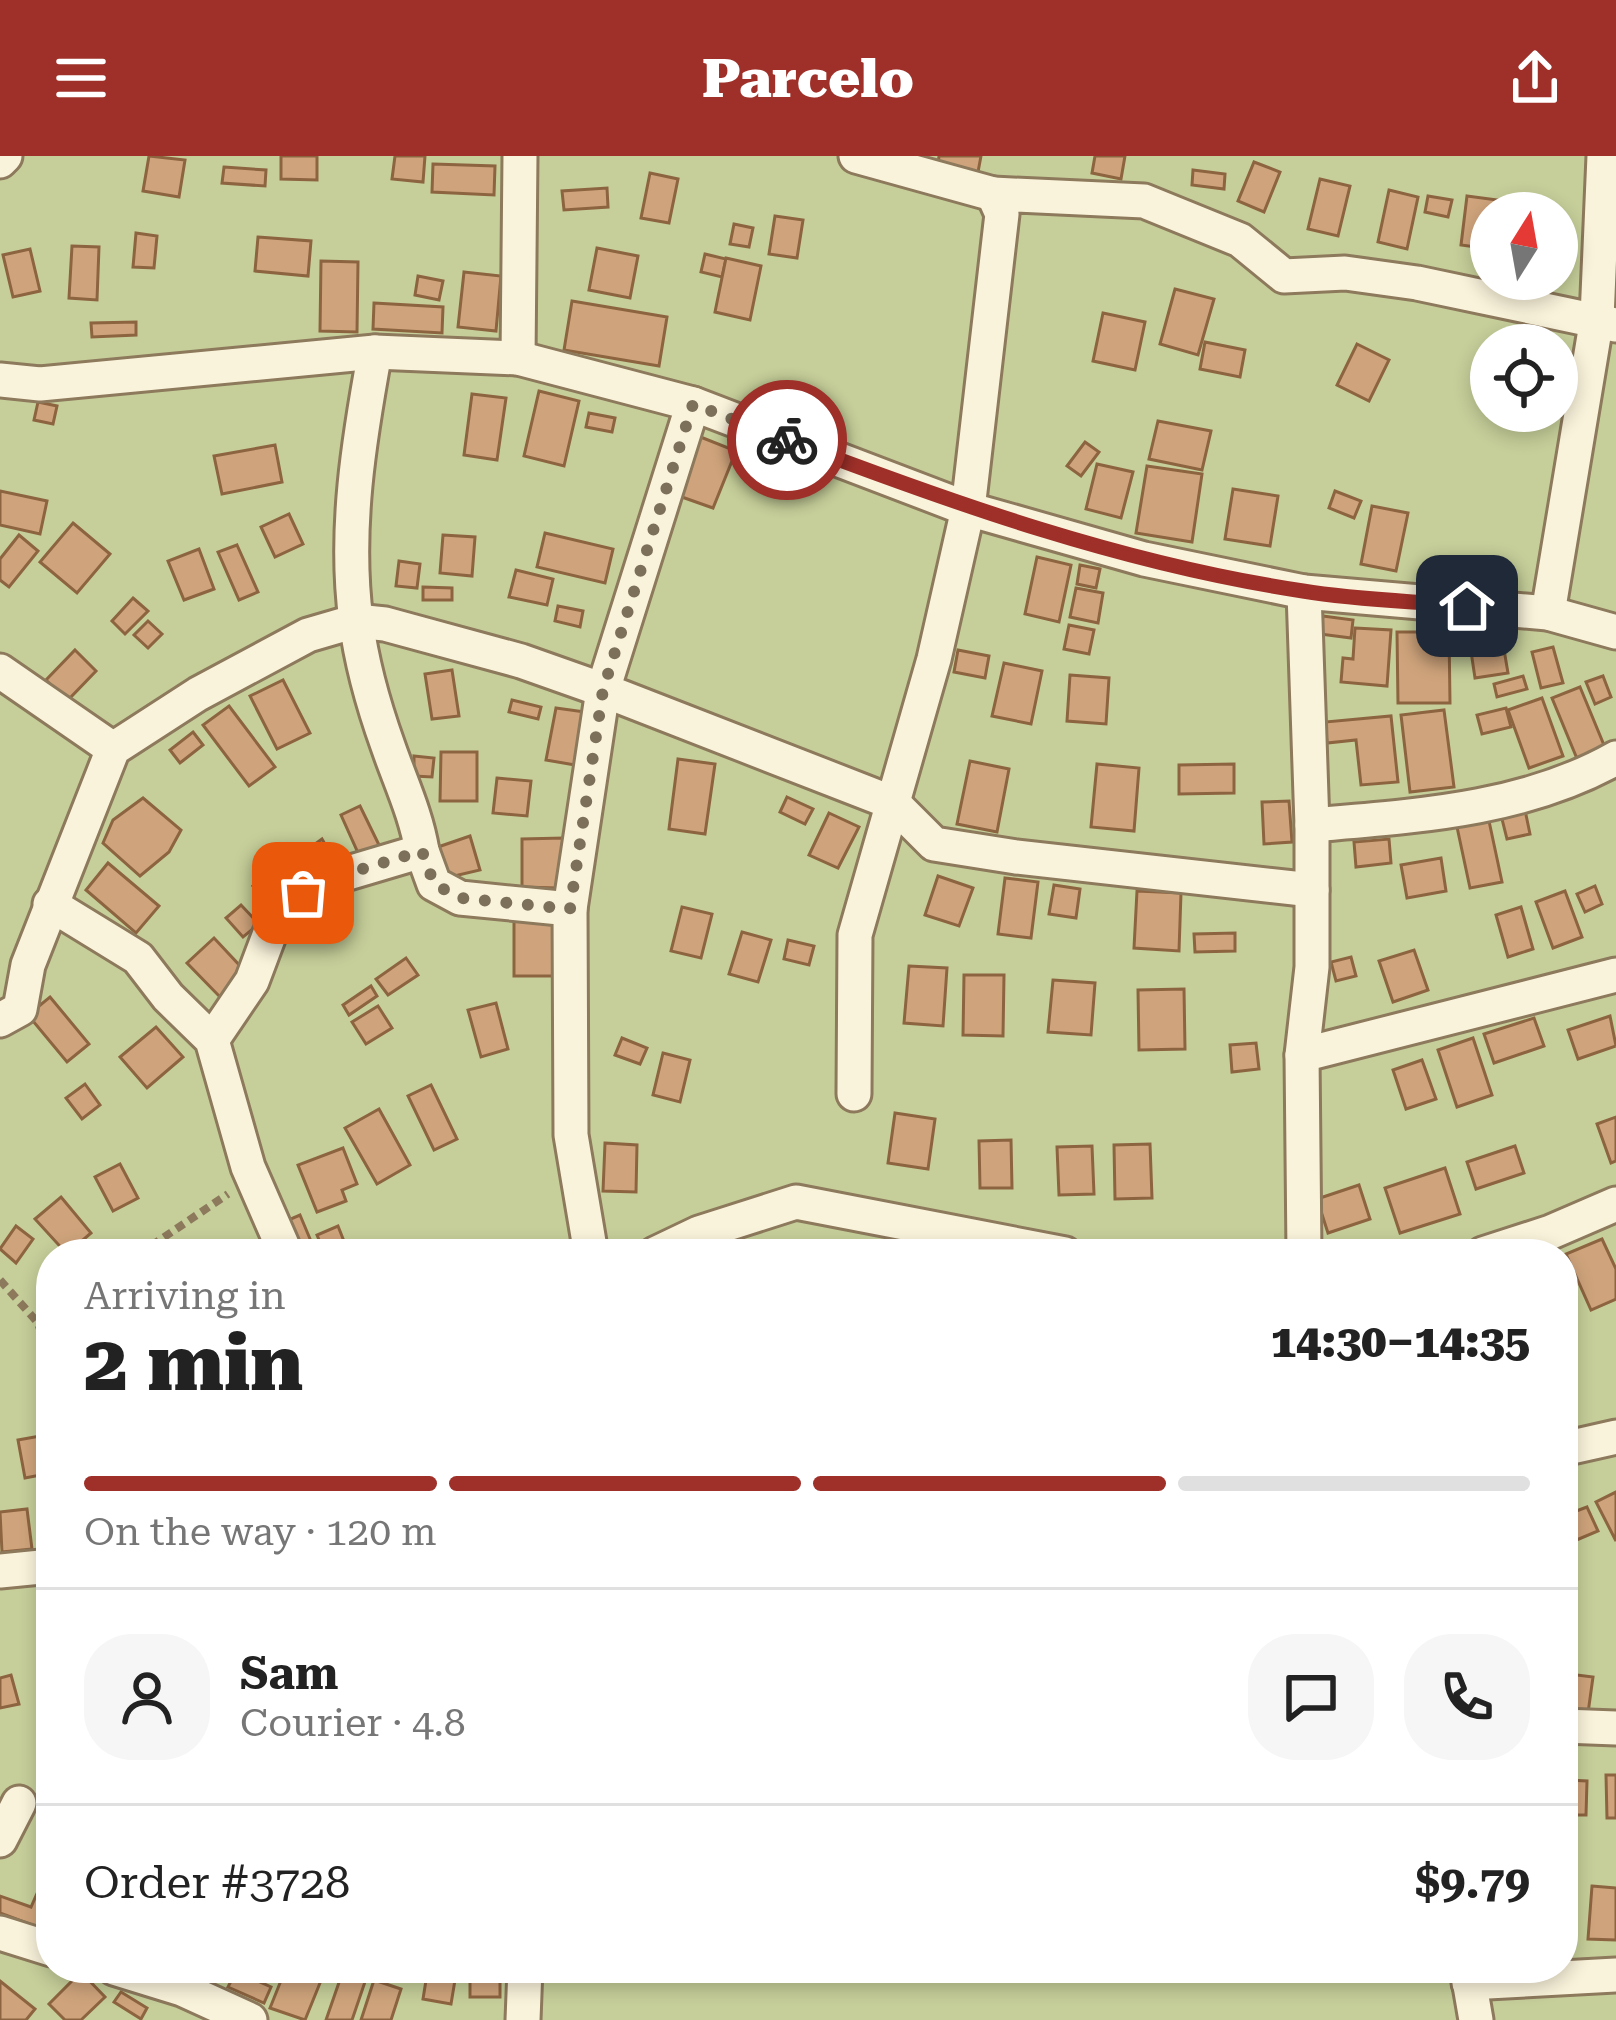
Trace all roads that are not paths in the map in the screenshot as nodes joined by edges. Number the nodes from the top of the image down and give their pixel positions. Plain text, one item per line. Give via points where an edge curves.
1 (520, 156) edge
2 (856, 156) edge
3 (1604, 156) edge
4 (993, 194) junction
5 (1606, 321) edge
6 (376, 352) junction
7 (518, 358) junction
8 (0, 380) edge
9 (693, 404) junction
10 (968, 509) junction
11 (1304, 592) junction
12 (1548, 613) junction
13 (356, 621) junction
14 (1616, 632) edge
15 (0, 671) edge
16 (603, 690) junction
17 (113, 749) junction
18 (1616, 758) edge
19 (893, 803) junction
20 (1312, 825) junction
21 (422, 851) junction
22 (1312, 890) junction
23 (50, 904) junction
24 (570, 909) junction
25 (1616, 975) edge
26 (0, 1020) edge
27 (212, 1040) junction
28 (1302, 1055) junction
29 (854, 1094) dead end
30 (1616, 1204) edge
31 (279, 1239) edge
32 (588, 1239) edge
33 (686, 1239) edge
34 (987, 1239) edge
35 (1304, 1239) edge
36 (1529, 1239) edge
37 (1616, 1438) edge
38 (1578, 1446) edge
39 (36, 1567) edge
40 (0, 1571) edge
41 (1578, 1727) edge
42 (1616, 1729) edge
43 (19, 1803) dead end
44 (0, 1840) edge
45 (0, 1933) edge
46 (36, 1944) edge
47 (1578, 1975) edge
48 (1616, 1975) edge
49 (163, 1983) edge
50 (524, 1983) edge
51 (1469, 1983) edge
52 (250, 2020) edge
53 (523, 2020) edge
54 (1476, 2020) edge

1 - 7 street
2 - 4 street
3 - 5 street
4 - 5 street via 1144,202 1240,240 1284,276 1345,273
4 - 10 street via 1002,214
5 - 12 street
6 - 7 street
6 - 8 street via 40,384
6 - 13 street via 352,540
7 - 9 street
9 - 10 street
9 - 16 street
10 - 11 street via 1144,559
10 - 19 street
11 - 12 street
11 - 20 street
12 - 14 street
13 - 16 street
13 - 17 street via 308,635
13 - 21 street
15 - 17 street
16 - 19 street
16 - 24 street
17 - 23 street
18 - 20 street via 1453,813
19 - 22 street via 934,844
19 - 29 street via 855,935
20 - 22 street
21 - 24 street via 434,884 460,898
21 - 27 street via 303,893 270,933 252,980
22 - 28 street
23 - 26 street via 20,1009
23 - 27 street via 138,958
24 - 32 street via 571,1135
25 - 28 street
27 - 31 street
28 - 35 street
30 - 36 street
33 - 34 street via 796,1202
37 - 38 street
39 - 40 street
41 - 42 street
43 - 44 street
45 - 46 street
47 - 48 street
49 - 52 street
50 - 53 street
51 - 54 street

